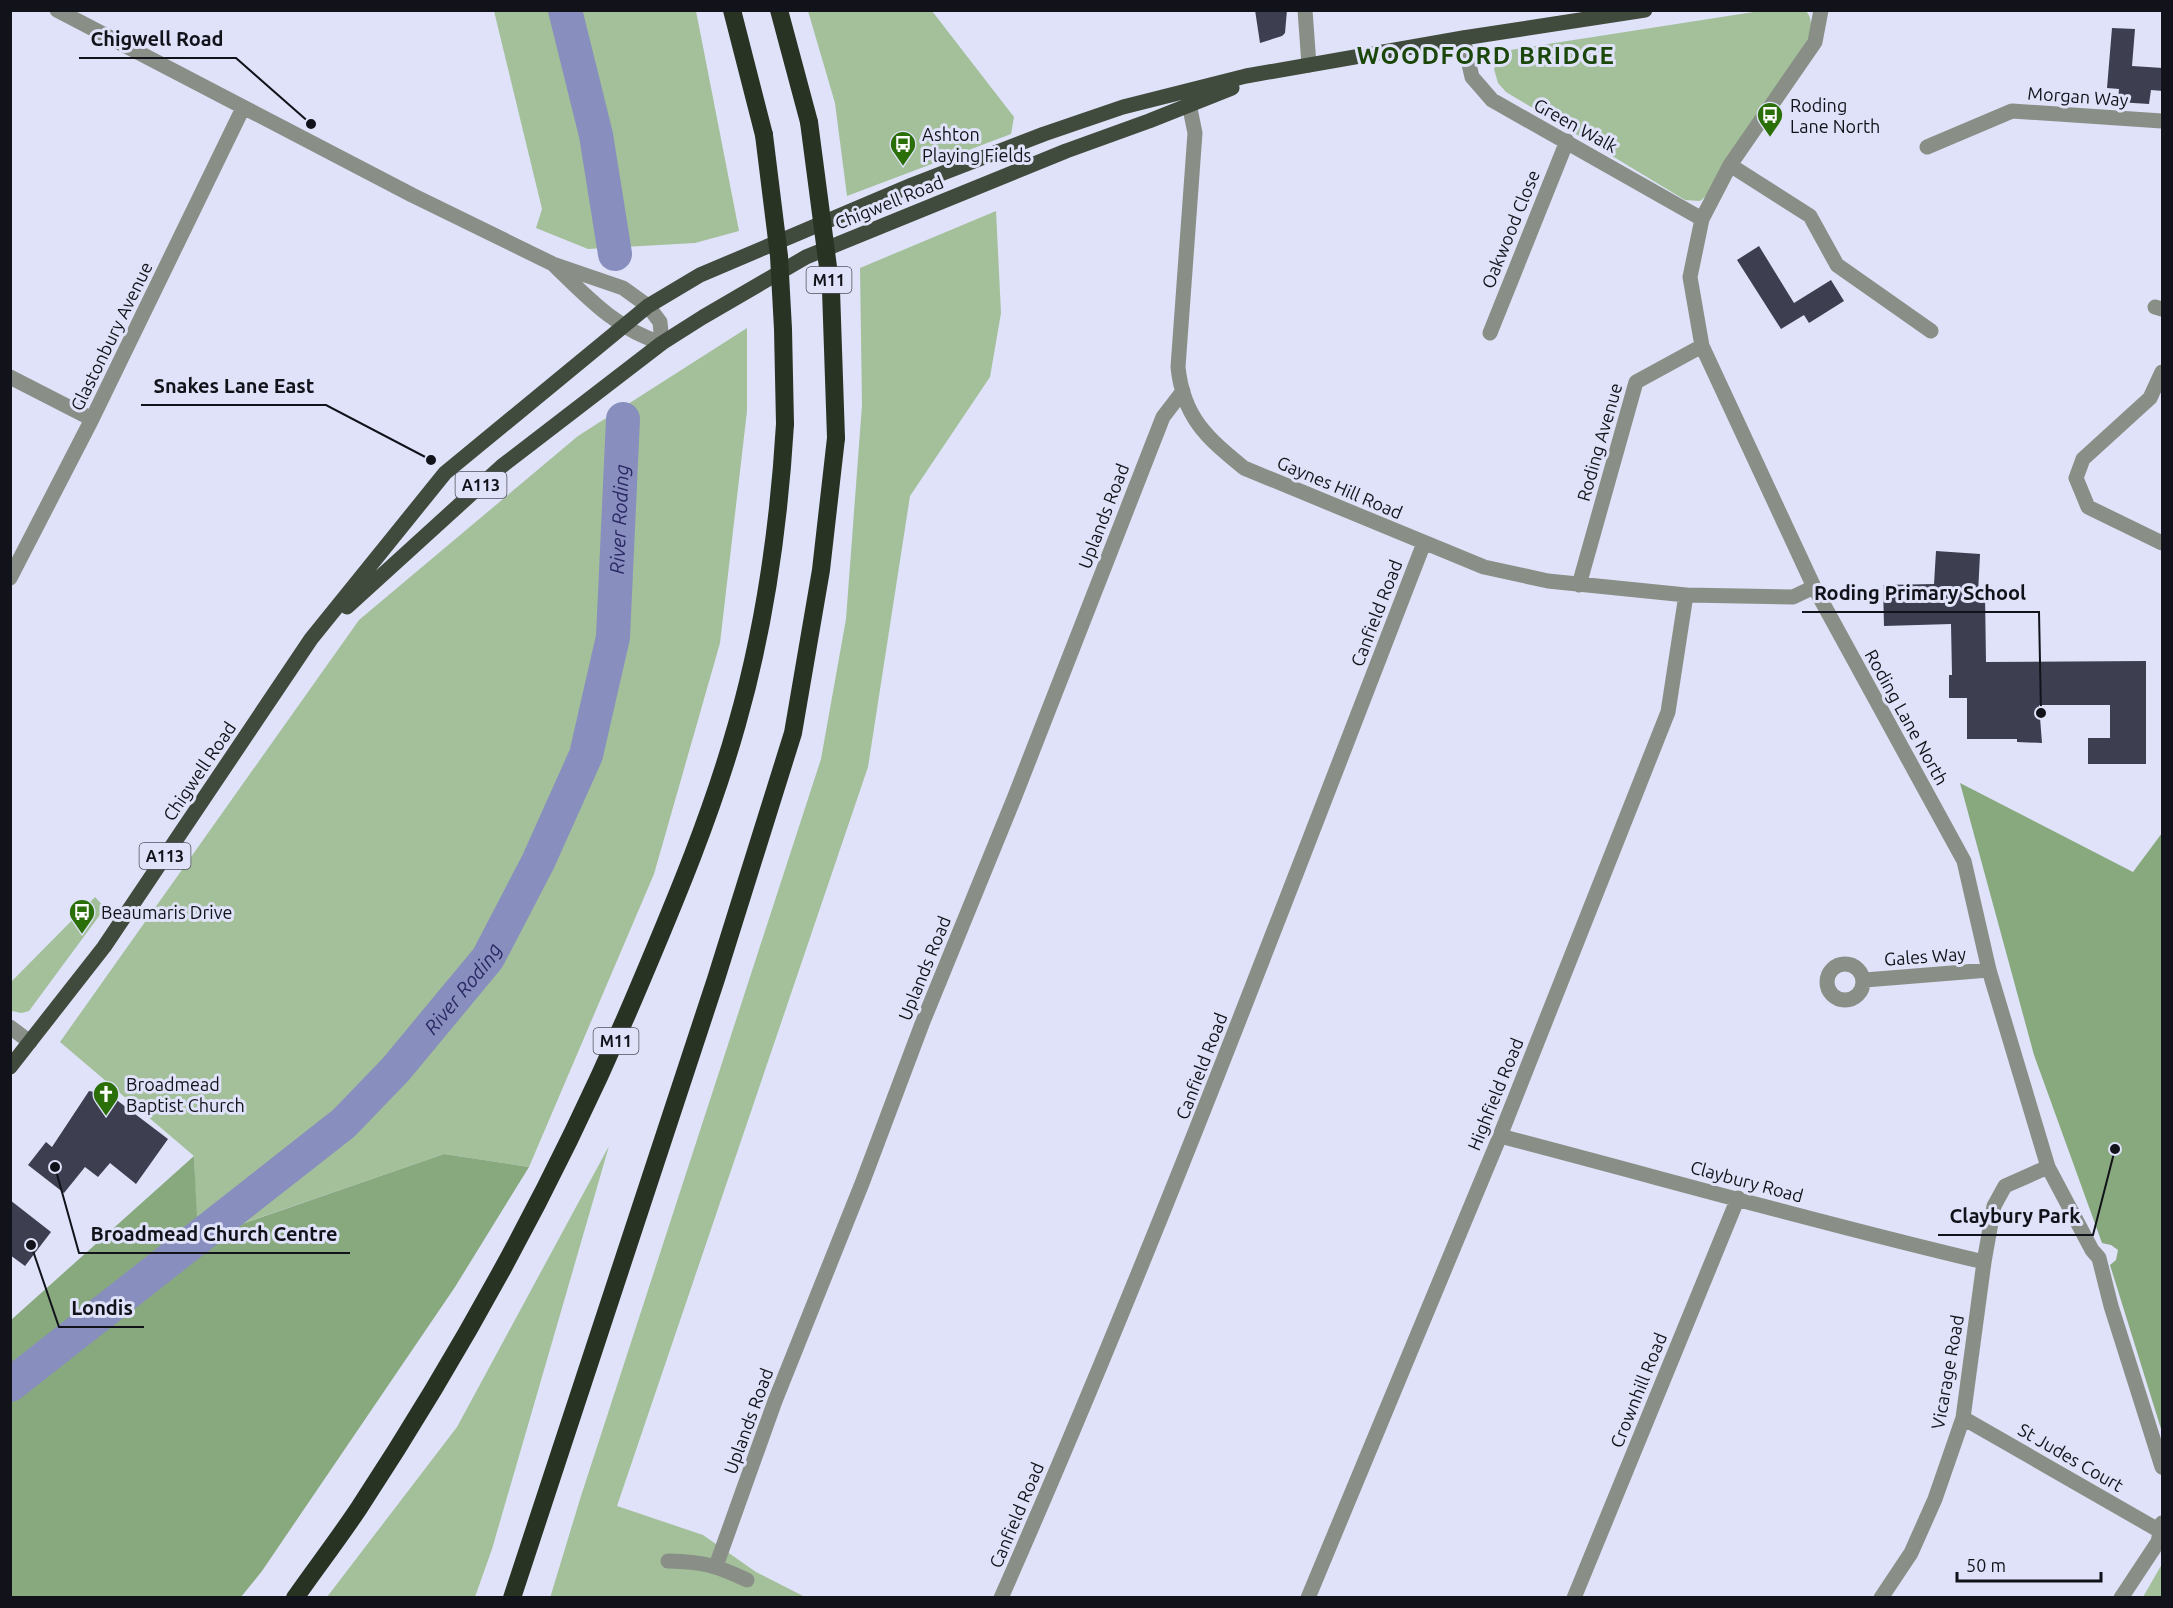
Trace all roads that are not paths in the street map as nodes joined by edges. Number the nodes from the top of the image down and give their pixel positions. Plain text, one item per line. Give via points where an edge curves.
1 (57, 10) edge
2 (732, 10) edge
3 (779, 10) edge
4 (1305, 10) edge
5 (1645, 10) edge
6 (1821, 10) edge
7 (1584, 15) edge
8 (1463, 38) junction
9 (1309, 65) junction
10 (1188, 97) junction
11 (243, 108) junction
12 (2163, 121) edge
13 (1567, 141) junction
14 (1927, 147) dead end
15 (1730, 165) junction
16 (1702, 219) junction
17 (553, 264) junction
18 (648, 306) junction
19 (622, 327) junction
20 (1931, 331) dead end
21 (1490, 333) dead end
22 (662, 343) junction
23 (1702, 346) junction
24 (2163, 372) edge
25 (10, 377) edge
26 (1183, 391) junction
27 (92, 419) junction
28 (1424, 543) junction
29 (2163, 543) edge
30 (10, 578) edge
31 (1579, 585) junction
32 (1814, 587) junction
33 (1686, 595) junction
34 (311, 639) junction
35 (1989, 970) junction
36 (1865, 980) dead end
37 (10, 1027) edge
38 (30, 1042) junction
39 (12, 1061) edge
40 (1500, 1136) junction
41 (2048, 1167) junction
42 (1738, 1198) junction
43 (1984, 1262) junction
44 (1963, 1418) junction
45 (2163, 1467) edge
46 (2161, 1525) edge
47 (668, 1561) dead end
48 (716, 1566) junction
49 (747, 1580) dead end
50 (514, 1592) edge
51 (295, 1598) edge
52 (1001, 1598) edge
53 (1308, 1598) edge
54 (1574, 1598) edge
55 (1881, 1598) edge
56 (2121, 1598) edge

1 - 11 street
2 - 51 highway, M11, bridge via 764,135 779,256 785,424 781,497 767,594 737,724 683,881 613,1048 545,1190 459,1347 358,1509
3 - 50 highway, M11, bridge via 809,122 831,290 836,438 821,570 793,733
4 - 9 street
5 - 7 main road, Chigwell Road / A113
6 - 15 street, Roding Lane North via 1815,42
7 - 8 main road, Chigwell Road / A113
8 - 9 main road, Chigwell Road / A113
8 - 13 street, Green Walk via 1472,77 1492,100
9 - 10 main road, Chigwell Road / A113
10 - 18 main road, Chigwell Road / A113 via 1123,107 912,185 700,275
10 - 22 main road, Chigwell Road / A113 via 1149,121 806,257
10 - 26 street, Gaynes Hill Road via 1195,133 1178,367
11 - 17 street
11 - 27 street, Glastonbury Avenue
12 - 14 street, Morgan Way via 2012,111
13 - 16 street, Green Walk
13 - 21 street, Oakwood Close
15 - 16 street, Roding Lane North
15 - 20 street via 1810,216 1837,265
16 - 23 street, Roding Lane North via 1690,277
17 - 18 street via 623,288
17 - 19 street
18 - 19 main road, Chigwell Road / A113
18 - 22 street via 660,322
19 - 22 street
19 - 34 main road, Chigwell Road / A113 via 445,473
22 - 34 main road, Chigwell Road / A113 via 502,466
23 - 31 street, Roding Avenue via 1636,382
23 - 32 street, Roding Lane North
24 - 29 street via 2150,398 2083,459 2076,477 2088,507
25 - 27 street
26 - 28 street, Gaynes Hill Road via 1198,427 1244,468
26 - 48 street, Uplands Road via 1163,417 775,1401
27 - 30 street, Glastonbury Avenue
28 - 31 street, Gaynes Hill Road via 1484,567
28 - 52 street, Canfield Road via 1196,1131
31 - 33 street, Gaynes Hill Road
32 - 33 street, Gaynes Hill Road via 1793,597
32 - 35 street, Roding Lane North via 1964,861
33 - 40 street, Highfield Road via 1668,712
34 - 38 main road, Chigwell Road / A113 via 104,947
35 - 36 street, Gales Way
35 - 41 street, Roding Lane North
37 - 38 street
38 - 39 main road, Chigwell Road / A113
40 - 42 street, Claybury Road
40 - 53 street, Highfield Road
41 - 43 street, Vicarage Road via 2005,1186 1994,1206
41 - 45 street, Roding Lane North via 2099,1258
42 - 43 street, Claybury Road
42 - 54 street, Crownhill Road
43 - 44 street, Vicarage Road
44 - 46 street, St Judes Court
44 - 55 street, Vicarage Road via 1935,1499 1911,1552
46 - 56 street via 2157,1542
47 - 48 street
48 - 49 street

